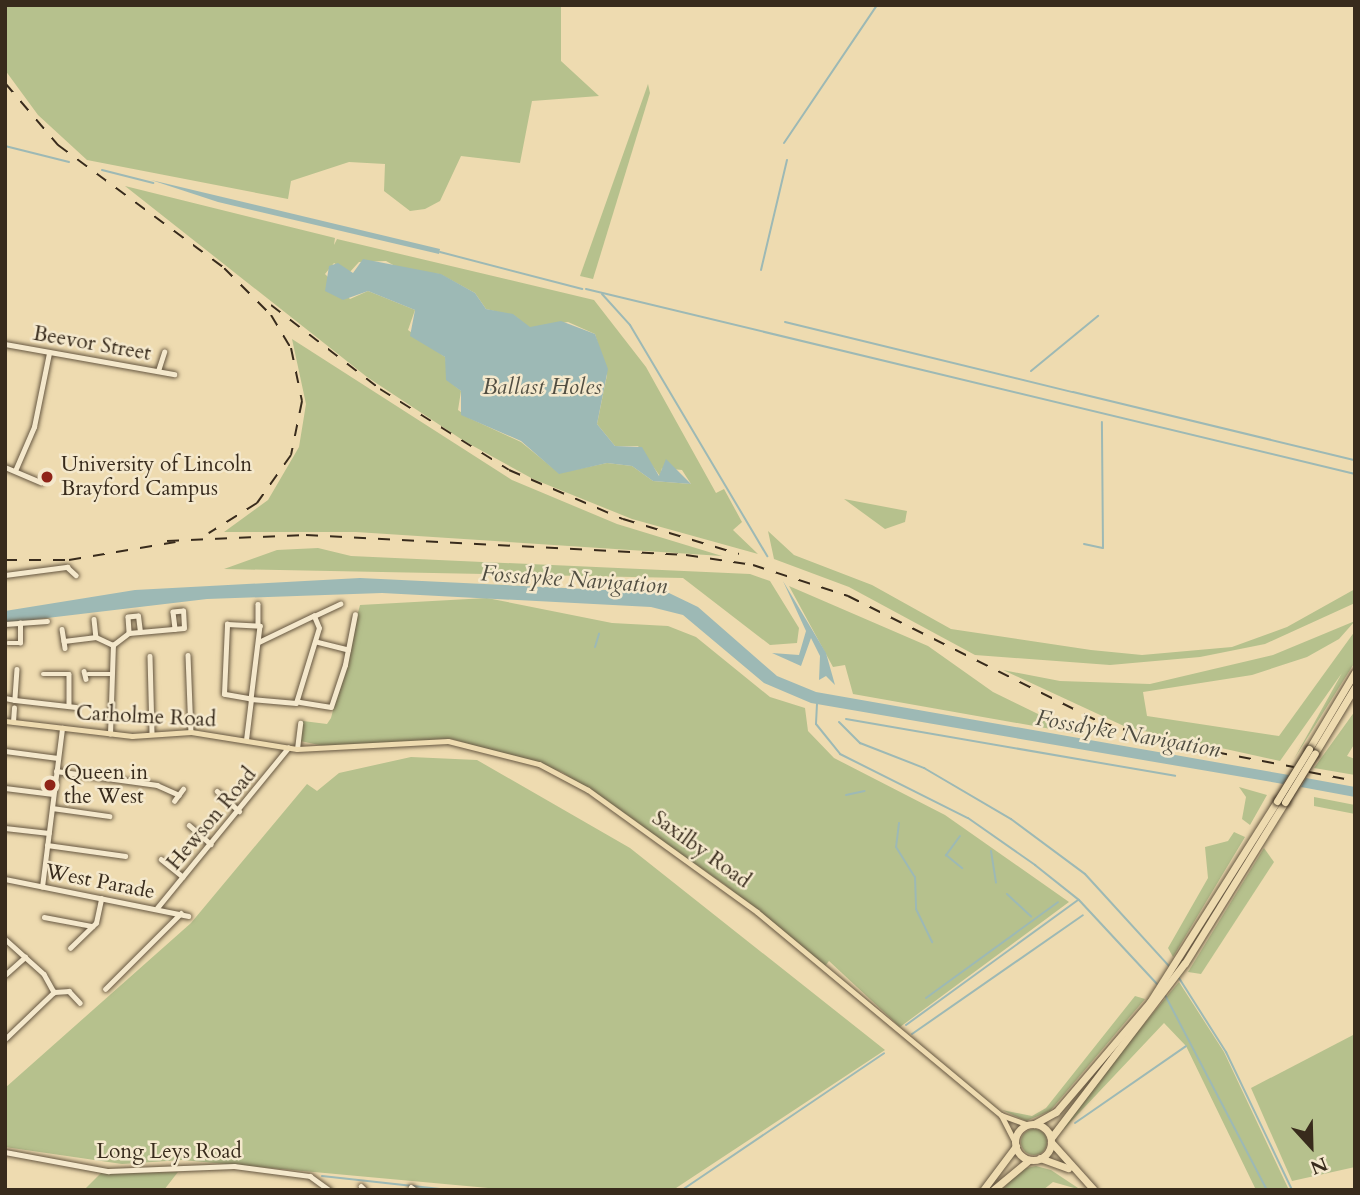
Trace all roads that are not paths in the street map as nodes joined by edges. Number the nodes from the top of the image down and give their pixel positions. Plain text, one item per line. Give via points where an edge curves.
1 (5, 344) edge
2 (164, 352) dead end
3 (49, 353) junction
4 (158, 371) junction
5 (174, 374) dead end
6 (5, 467) edge
7 (15, 471) junction
8 (41, 482) dead end
9 (5, 575) edge
10 (76, 575) dead end
11 (258, 604) dead end
12 (340, 604) dead end
13 (355, 615) dead end
14 (314, 616) junction
15 (94, 619) dead end
16 (47, 621) dead end
17 (20, 623) junction
18 (5, 624) edge
19 (258, 624) junction
20 (62, 629) dead end
21 (175, 629) dead end
22 (140, 632) junction
23 (130, 634) junction
24 (96, 637) junction
25 (64, 641) junction
26 (260, 642) junction
27 (316, 642) junction
28 (8, 643) dead end
29 (113, 645) junction
30 (65, 648) dead end
31 (348, 650) junction
32 (188, 655) dead end
33 (150, 656) dead end
34 (17, 669) dead end
35 (1355, 672) edge
36 (43, 674) dead end
37 (111, 674) junction
38 (86, 675) dead end
39 (1355, 687) edge
40 (5, 698) edge
41 (251, 699) junction
42 (15, 700) junction
43 (300, 702) junction
44 (49, 705) junction
45 (68, 707) junction
46 (14, 708) dead end
47 (76, 708) dead end
48 (48, 714) dead end
49 (5, 721) edge
50 (13, 722) junction
51 (300, 723) dead end
52 (62, 728) junction
53 (191, 732) junction
54 (110, 734) junction
55 (152, 734) junction
56 (246, 740) junction
57 (288, 748) junction
58 (297, 749) junction
59 (326, 750) joint
60 (5, 751) edge
61 (1312, 751) junction
62 (58, 758) junction
63 (56, 771) junction
64 (5, 788) edge
65 (183, 789) dead end
66 (217, 791) dead end
67 (53, 794) junction
68 (179, 795) junction
69 (174, 801) dead end
70 (52, 808) junction
71 (239, 811) junction
72 (109, 816) dead end
73 (189, 825) dead end
74 (5, 828) edge
75 (49, 833) junction
76 (212, 844) junction
77 (47, 845) junction
78 (125, 856) dead end
79 (161, 859) dead end
80 (183, 877) junction
81 (5, 880) edge
82 (42, 887) junction
83 (101, 899) junction
84 (157, 908) junction
85 (181, 913) junction
86 (188, 916) dead end
87 (44, 917) dead end
88 (92, 926) junction
89 (5, 939) edge
90 (70, 948) dead end
91 (25, 957) junction
92 (5, 975) edge
93 (105, 989) dead end
94 (54, 992) junction
95 (80, 1003) dead end
96 (1152, 1005) junction
97 (5, 1039) edge
98 (1001, 1115) junction
99 (1031, 1125) junction
100 (1051, 1140) junction
101 (1016, 1145) junction
102 (5, 1152) edge
103 (1035, 1159) junction
104 (1069, 1168) junction
105 (329, 1190) edge
106 (983, 1190) edge
107 (993, 1190) edge
108 (1094, 1190) edge

1 - 3 street, Beevor Street
2 - 4 street
3 - 4 street, Beevor Street
3 - 7 street via 34,427
4 - 5 street, Beevor Street
6 - 7 street
7 - 8 street
9 - 10 street via 67,567
11 - 19 street
12 - 14 street
13 - 31 street
14 - 26 street
14 - 27 street
15 - 24 street
16 - 17 street
17 - 18 street
17 - 28 street via 20,643
19 - 26 street
19 - 41 street via 227,624 224,694
20 - 25 street
21 - 22 street
22 - 23 street
22 - 23 street via 138,616 128,617
23 - 29 street
24 - 25 street
24 - 29 street
25 - 30 street
26 - 41 street
27 - 31 street
27 - 43 street
29 - 37 street
31 - 43 street via 333,706
32 - 53 street
33 - 55 street
34 - 42 street
35 - 61 highway
36 - 45 street via 69,674
37 - 38 street
37 - 54 street
39 - 61 highway
40 - 42 street
41 - 43 street
41 - 56 street
42 - 44 street
44 - 45 street
44 - 48 street
45 - 47 street
46 - 50 street
49 - 50 main road, Carholme Road
50 - 52 main road, Carholme Road
51 - 58 street
52 - 54 main road, Carholme Road
52 - 62 street
53 - 55 main road, Carholme Road
53 - 56 main road, Carholme Road
54 - 55 main road, Carholme Road
56 - 57 main road, Carholme Road
57 - 58 main road, Carholme Road
57 - 71 street, Hewson Road
58 - 59 main road, Carholme Road
59 - 98 main road, Saxilby Road via 461,742 572,780 775,926
60 - 62 street
61 - 96 highway, bridge
62 - 63 street
63 - 67 street
63 - 68 street via 157,785
64 - 67 street
65 - 68 street
66 - 71 street
67 - 70 street
68 - 69 street
70 - 72 street
70 - 75 street
71 - 76 street, Hewson Road
73 - 76 street
74 - 75 street
75 - 77 street
76 - 80 street, Hewson Road
77 - 78 street
77 - 82 street
79 - 80 street
80 - 84 street, Hewson Road
81 - 82 street, West Parade
82 - 83 street, West Parade
83 - 84 street, West Parade
83 - 88 street
84 - 85 street, West Parade
85 - 86 street, West Parade
85 - 93 street
87 - 88 street
88 - 90 street
89 - 91 street
91 - 92 street
91 - 94 street
94 - 95 street via 69,991
94 - 97 street
96 - 99 highway via 1052,1116
96 - 100 highway
98 - 99 main road, Saxilby Road
98 - 101 main road, Saxilby Road
99 - 100 highway
99 - 101 highway
100 - 103 highway
100 - 104 highway
101 - 103 highway
101 - 106 highway
102 - 105 street, Long Leys Road via 108,1171 261,1169 310,1176
103 - 104 highway
103 - 107 highway
104 - 108 highway

